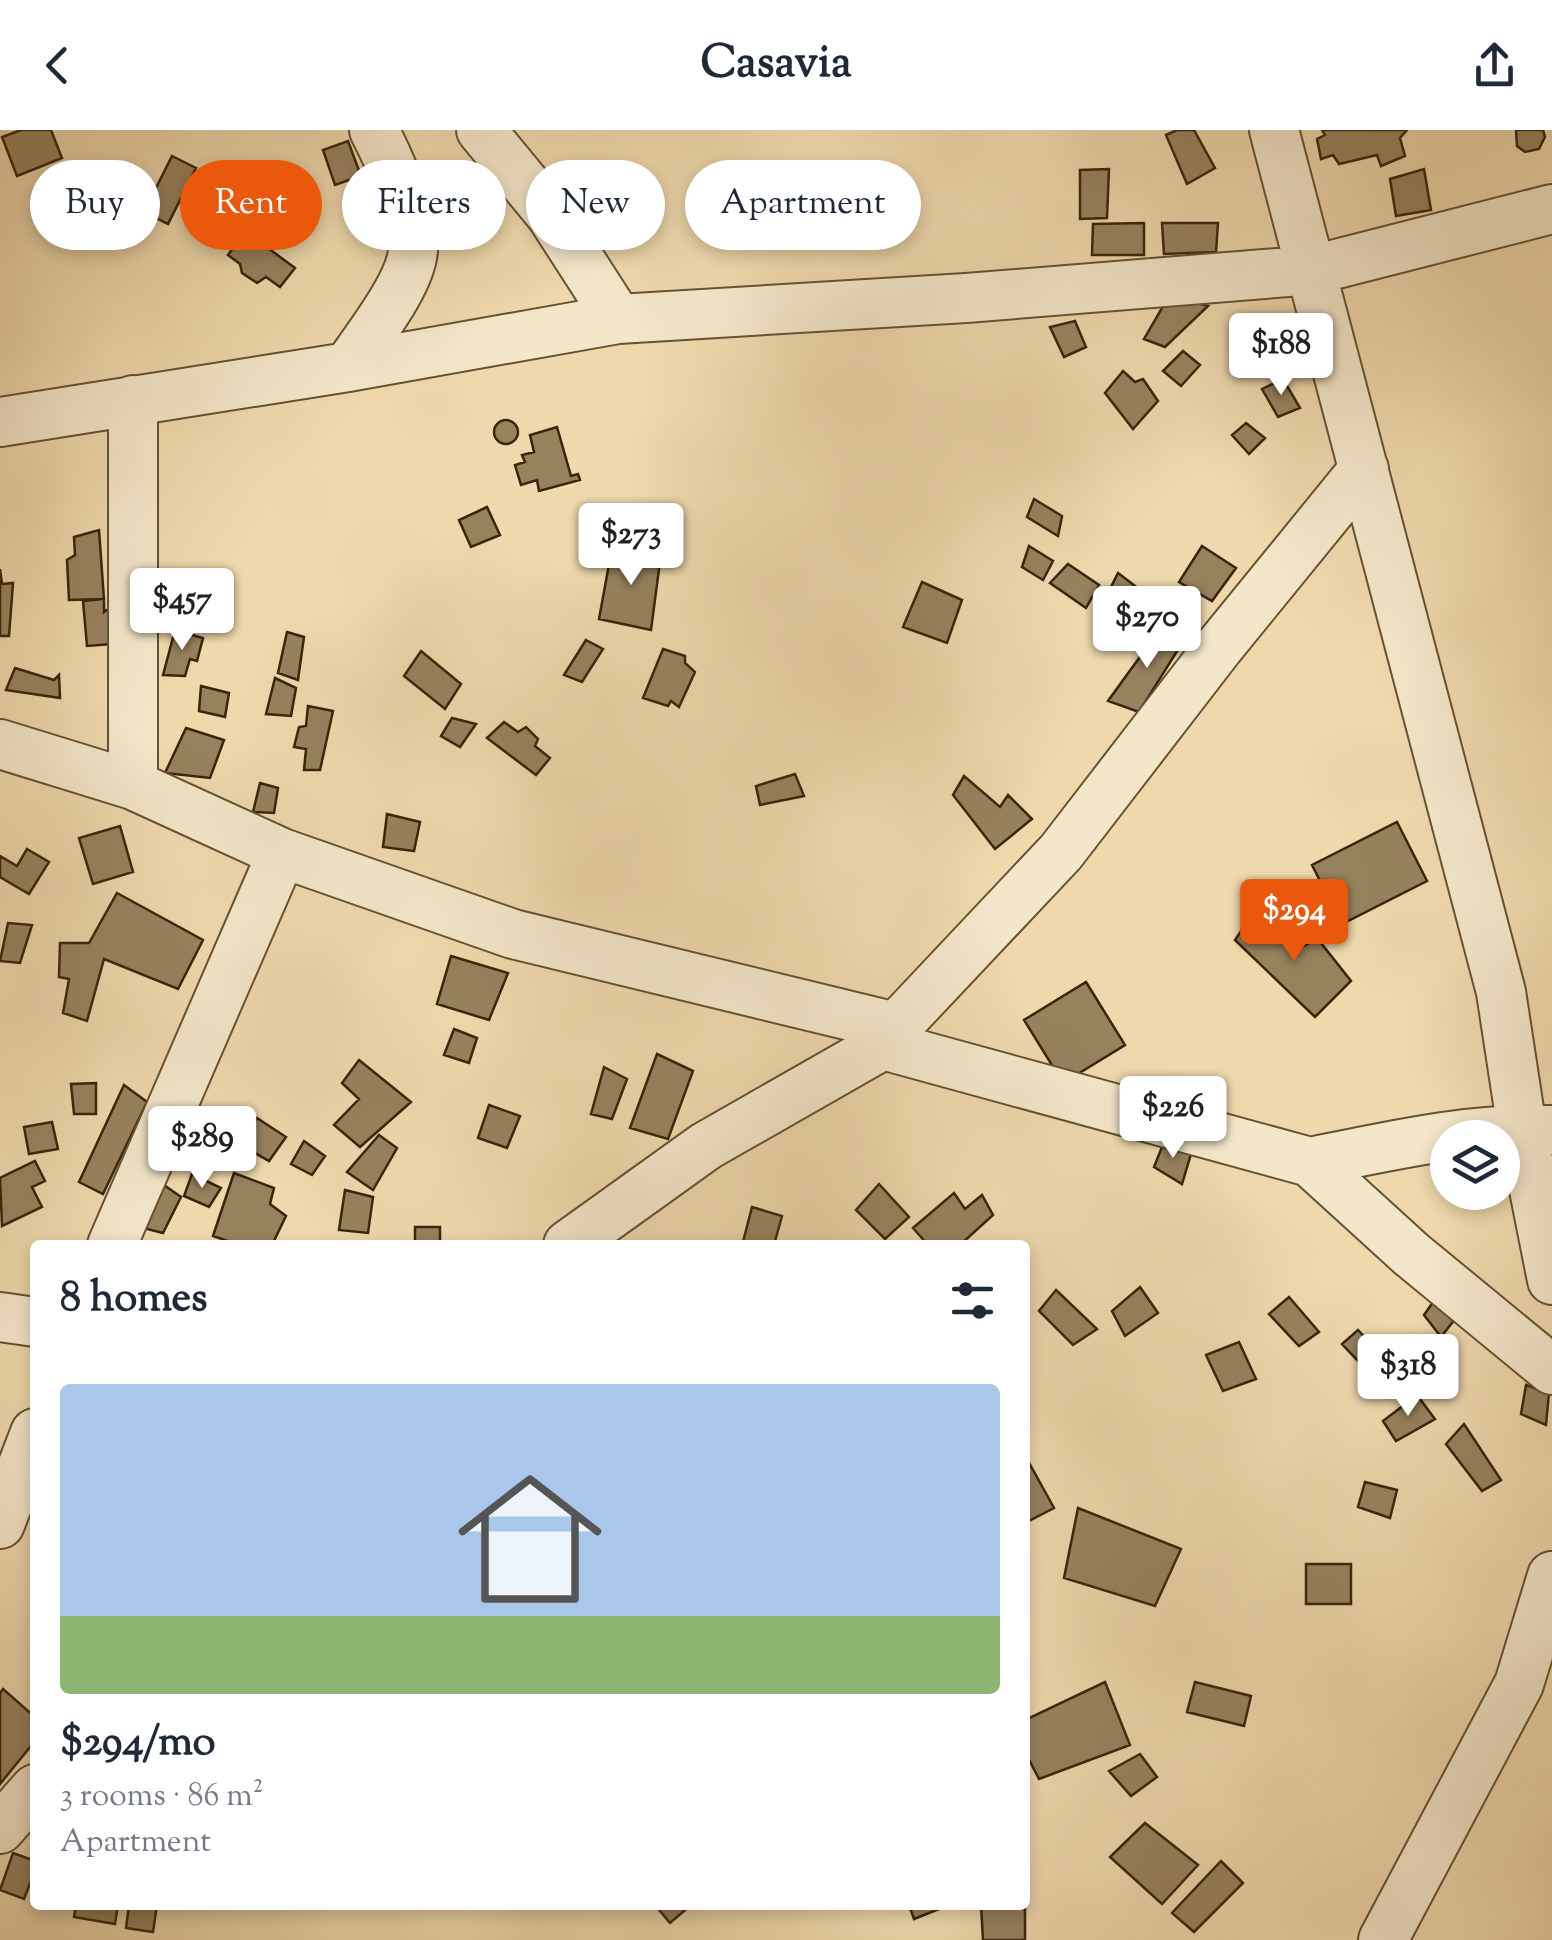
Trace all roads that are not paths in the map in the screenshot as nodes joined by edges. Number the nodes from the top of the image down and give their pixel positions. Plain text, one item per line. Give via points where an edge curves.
1 (374, 130) edge
2 (481, 130) edge
3 (1274, 130) edge
4 (1552, 209) edge
5 (1313, 270) junction
6 (618, 318) junction
7 (348, 367) junction
8 (133, 400) junction
9 (0, 422) edge
10 (1364, 469) junction
11 (0, 744) edge
12 (133, 785) junction
13 (282, 853) junction
14 (889, 1036) junction
15 (1537, 1129) edge
16 (1310, 1162) junction
17 (114, 1240) edge
18 (575, 1240) edge
19 (1552, 1280) edge
20 (0, 1317) edge
21 (30, 1321) edge
22 (1552, 1370) edge
23 (30, 1446) edge
24 (0, 1524) edge
25 (1552, 1576) edge
26 (30, 1795) edge
27 (0, 1829) edge
28 (1382, 1940) edge

1 - 7 street via 404,202 413,250 404,278
2 - 6 street via 551,215
3 - 5 street
4 - 5 street
5 - 6 street
5 - 10 street
6 - 7 street
7 - 8 street
8 - 9 street
8 - 12 street
10 - 14 street via 1061,852
10 - 15 street
11 - 12 street
12 - 13 street
13 - 14 street via 514,934
13 - 17 street
14 - 16 street
14 - 18 street via 706,1146
15 - 16 street via 1430,1137
15 - 19 street
16 - 22 street
20 - 21 street
23 - 24 street
25 - 28 street via 1519,1684
26 - 27 street

